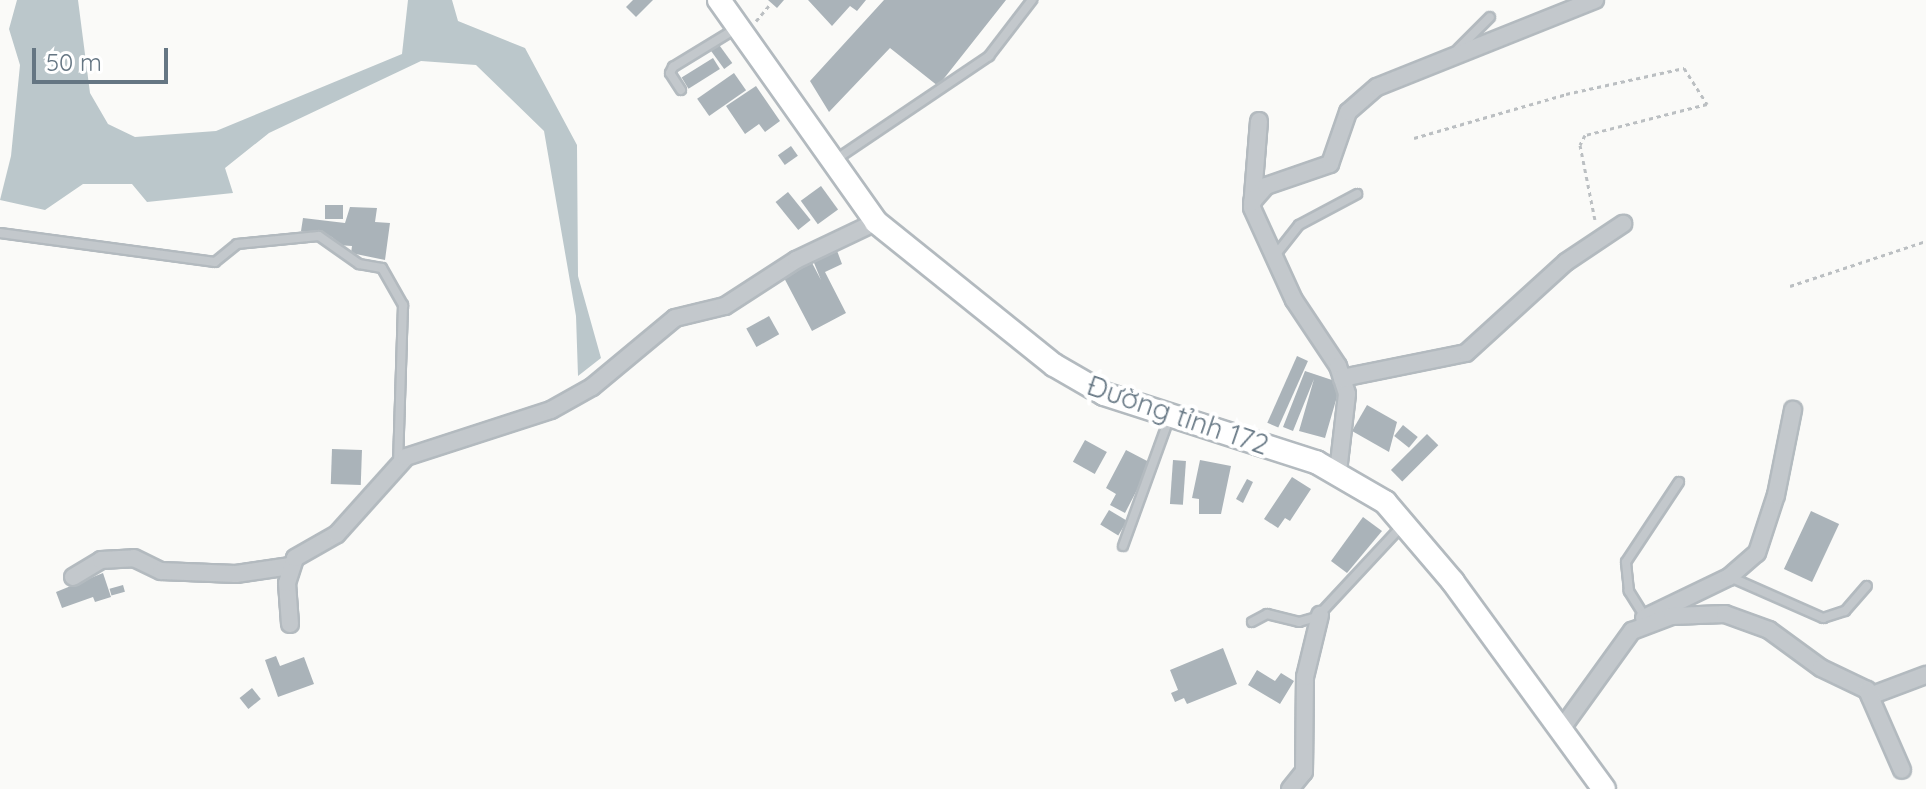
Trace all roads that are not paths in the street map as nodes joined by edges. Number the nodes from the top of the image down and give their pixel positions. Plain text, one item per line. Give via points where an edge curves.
1 (719, 0) edge
2 (1032, 0) edge
3 (1595, 0) edge
4 (1490, 17) dead end
5 (737, 27) junction
6 (1449, 59) junction
7 (681, 90) dead end
8 (1259, 121) dead end
9 (831, 163) junction
10 (1357, 194) dead end
11 (1252, 202) junction
12 (876, 222) junction
13 (1623, 224) dead end
14 (0, 233) edge
15 (1273, 259) junction
16 (1342, 378) junction
17 (1793, 410) dead end
18 (1171, 415) junction
19 (398, 463) junction
20 (1338, 472) junction
21 (1679, 482) dead end
22 (1405, 522) junction
23 (1123, 546) dead end
24 (290, 566) junction
25 (73, 577) dead end
26 (1729, 577) junction
27 (1867, 586) dead end
28 (1320, 615) junction
29 (1645, 617) junction
30 (1252, 622) dead end
31 (290, 624) dead end
32 (1632, 631) junction
33 (1926, 675) edge
34 (1870, 696) junction
35 (1562, 728) junction
36 (1902, 770) dead end
37 (1290, 789) edge
38 (1604, 789) edge

1 - 5 main road, Đường tỉnh 172
2 - 9 lane via 989,56
3 - 6 street
4 - 6 lane
5 - 7 lane via 673,67 670,73
5 - 9 main road, Đường tỉnh 172
6 - 11 street via 1377,87 1348,112 1330,164 1266,186
8 - 11 street
9 - 12 main road, Đường tỉnh 172
10 - 15 lane via 1299,225
11 - 15 street
12 - 18 main road, Đường tỉnh 172 via 1073,378
12 - 19 street via 796,260 725,306 675,318 592,387 551,410 418,450
13 - 16 street via 1566,262 1466,353
14 - 19 lane via 215,262 237,244 319,236 359,264 382,268 403,305
15 - 16 street
16 - 20 street via 1346,408
17 - 26 street via 1776,495 1757,553
18 - 20 main road, Đường tỉnh 172
18 - 23 lane
19 - 24 street via 337,534
20 - 22 main road, Đường tỉnh 172
21 - 29 lane via 1626,562 1629,591
22 - 28 lane
22 - 35 main road, Đường tỉnh 172
24 - 25 street via 236,574 161,571 123,559 101,560
24 - 31 street
26 - 27 lane via 1823,618 1845,611
26 - 29 street
28 - 30 lane via 1299,622 1267,614
28 - 37 street via 1305,677 1304,772
29 - 32 street
32 - 34 street via 1672,616 1725,614 1746,620 1821,668 1860,685
32 - 35 street
33 - 34 street
34 - 36 street
35 - 38 main road, Đường tỉnh 172

